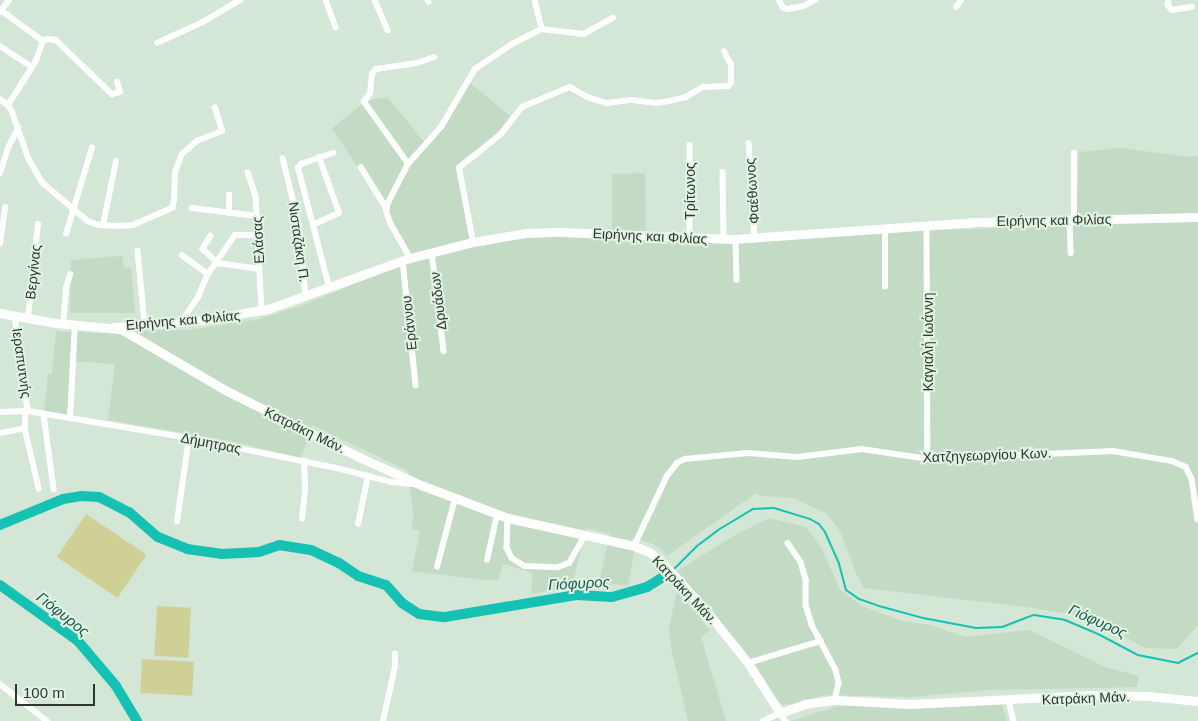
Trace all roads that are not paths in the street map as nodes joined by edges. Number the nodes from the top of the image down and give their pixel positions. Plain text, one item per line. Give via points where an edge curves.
1 (9, 0) edge
2 (240, 0) edge
3 (326, 0) edge
4 (375, 0) edge
5 (535, 0) edge
6 (779, 0) edge
7 (815, 0) edge
8 (961, 0) edge
9 (1168, 0) edge
10 (956, 7) dead end
11 (1192, 7) dead end
12 (1, 11) edge
13 (613, 18) dead end
14 (336, 27) dead end
15 (542, 29) junction
16 (388, 30) dead end
17 (43, 41) junction
18 (157, 43) dead end
19 (0, 46) edge
20 (724, 52) dead end
21 (434, 57) dead end
22 (32, 67) junction
23 (117, 82) dead end
24 (0, 99) edge
25 (8, 105) junction
26 (215, 108) dead end
27 (18, 128) junction
28 (749, 144) dead end
29 (690, 145) dead end
30 (92, 148) dead end
31 (333, 153) dead end
32 (1074, 153) dead end
33 (283, 158) dead end
34 (319, 158) junction
35 (116, 161) dead end
36 (408, 164) junction
37 (361, 167) dead end
38 (248, 172) dead end
39 (723, 172) dead end
40 (0, 173) edge
41 (229, 195) dead end
42 (4, 207) dead end
43 (192, 208) dead end
44 (387, 209) junction
45 (74, 210) junction
46 (228, 213) junction
47 (257, 216) junction
48 (1198, 217) edge
49 (1072, 220) junction
50 (315, 224) junction
51 (38, 225) dead end
52 (103, 225) junction
53 (927, 225) junction
54 (885, 228) junction
55 (66, 234) dead end
56 (256, 235) junction
57 (211, 236) dead end
58 (690, 238) junction
59 (755, 238) junction
60 (724, 239) junction
61 (736, 239) junction
62 (473, 242) junction
63 (0, 244) edge
64 (138, 251) dead end
65 (432, 252) junction
66 (1071, 253) dead end
67 (182, 255) dead end
68 (407, 260) junction
69 (216, 262) junction
70 (259, 269) junction
71 (208, 274) junction
72 (70, 275) dead end
73 (738, 280) dead end
74 (329, 287) junction
75 (885, 287) dead end
76 (306, 297) junction
77 (262, 310) junction
78 (0, 313) edge
79 (15, 316) junction
80 (28, 318) junction
81 (182, 321) junction
82 (63, 324) junction
83 (75, 324) junction
84 (144, 324) junction
85 (114, 327) junction
86 (444, 351) dead end
87 (416, 385) dead end
88 (27, 411) junction
89 (0, 412) edge
90 (44, 414) junction
91 (70, 418) junction
92 (25, 428) junction
93 (0, 433) edge
94 (190, 438) junction
95 (928, 459) junction
96 (304, 461) junction
97 (368, 476) junction
98 (420, 484) junction
99 (39, 488) dead end
100 (54, 489) dead end
101 (455, 499) junction
102 (497, 515) junction
103 (508, 518) junction
104 (302, 519) dead end
105 (1198, 520) edge
106 (178, 522) dead end
107 (358, 524) dead end
108 (586, 535) junction
109 (788, 543) dead end
110 (634, 546) junction
111 (487, 560) dead end
112 (437, 567) dead end
113 (821, 642) junction
114 (395, 654) dead end
115 (748, 662) junction
116 (0, 684) edge
117 (836, 700) junction
118 (1009, 700) junction
119 (1198, 701) edge
120 (780, 713) junction
121 (47, 721) edge
122 (383, 721) edge
123 (763, 721) edge
124 (786, 721) edge
125 (1014, 721) edge

1 - 12 street
2 - 18 street via 204,22
3 - 14 street
4 - 16 street
5 - 15 street
6 - 7 street via 787,9
8 - 10 street
9 - 11 street via 1172,10
12 - 17 street
13 - 15 street via 584,34
15 - 36 street via 478,66 441,127
17 - 22 street
17 - 23 street via 56,40 86,72 114,95 121,90
19 - 22 street
20 - 62 street via 731,65 731,83 728,86 703,87 686,97 657,103 632,100 607,103 570,87 522,107 501,134 459,168
21 - 36 street via 376,69 372,74 370,93 364,102
22 - 25 street
24 - 25 street
25 - 27 street
26 - 52 street via 222,131 197,142 182,154 176,172 172,208 133,225
27 - 40 street via 8,146
27 - 45 street via 40,178
28 - 59 street, Φαέθωνος
29 - 58 street, Τρίτωνος
30 - 45 street
31 - 34 street
32 - 49 street
33 - 76 street, Νισταζάκη Π. via 299,224
34 - 50 street via 298,168
34 - 50 street via 339,213
35 - 52 street
36 - 44 street
37 - 44 street
38 - 47 street, Ελάσας via 256,197
39 - 60 street
41 - 46 street
42 - 63 street
43 - 46 street
44 - 68 street
45 - 52 street via 91,223
45 - 55 street
46 - 47 street
47 - 56 street, Ελάσας
48 - 49 street, Ειρήνης και Φιλίας
49 - 53 street, Ειρήνης και Φιλίας
49 - 66 street
50 - 74 street
51 - 80 street, Βεργίνας
53 - 54 street, Ειρήνης και Φιλίας
53 - 95 street, Καγιαλή Ιωάννη
54 - 59 street, Ειρήνης και Φιλίας
54 - 75 street
56 - 69 street via 235,235
56 - 70 street, Ελάσας
57 - 69 street via 203,249
58 - 60 street, Ειρήνης και Φιλίας
58 - 62 street, Ειρήνης και Φιλίας via 549,232
59 - 61 street, Ειρήνης και Φιλίας
60 - 61 street, Ειρήνης και Φιλίας
61 - 73 street
62 - 65 street, Ειρήνης και Φιλίας
64 - 84 street
65 - 68 street, Ειρήνης και Φιλίας
65 - 86 street, Δρυάδων
67 - 71 street
68 - 74 street, Ειρήνης και Φιλίας
68 - 87 street, Εράννου
69 - 70 street
69 - 71 street
70 - 77 street, Ελάσας
71 - 81 street
72 - 82 street
74 - 76 street, Ειρήνης και Φιλίας
76 - 77 street, Ειρήνης και Φιλίας
77 - 81 street, Ειρήνης και Φιλίας
78 - 79 street
79 - 80 street
79 - 88 street, Ιεραπυτνής
80 - 82 street
81 - 84 street, Ειρήνης και Φιλίας
82 - 83 street
83 - 85 street
83 - 91 street
84 - 85 street, Ειρήνης και Φιλίας
85 - 98 street, Κατράκη Μάν. via 142,340 225,390
88 - 89 street, Δήμητρας
88 - 90 street, Δήμητρας
88 - 92 street, Ιεραπυτνής
90 - 91 street, Δήμητρας
90 - 100 street
91 - 94 street, Δήμητρας
92 - 93 street
92 - 99 street, Ιεραπυτνής
94 - 96 street, Δήμητρας
94 - 106 street
95 - 105 street, Χατζηγεωργίου Κων. via 1104,450 1172,461 1184,465 1191,473
95 - 110 street, Χατζηγεωργίου Κων. via 862,449 798,457 748,453 683,459 669,472
96 - 97 street, Δήμητρας
96 - 104 street
97 - 98 street, Δήμητρας
97 - 107 street
98 - 101 street, Κατράκη Μάν.
101 - 102 street, Κατράκη Μάν.
101 - 112 street
102 - 103 street, Κατράκη Μάν.
102 - 111 street
103 - 108 street, Κατράκη Μάν.
103 - 108 street via 507,548 512,558 525,566 558,567 569,563
108 - 110 street, Κατράκη Μάν.
109 - 113 street via 801,562 806,580 806,605
110 - 115 street, Κατράκη Μάν. via 660,560
113 - 115 street
113 - 117 street via 836,670 839,683
114 - 122 street
115 - 120 street, Κατράκη Μάν.
116 - 121 street
117 - 118 street, Κατράκη Μάν. via 896,704
117 - 120 street, Κατράκη Μάν. via 805,704
118 - 119 street, Κατράκη Μάν. via 1127,696
118 - 125 street
120 - 123 street
120 - 124 street

